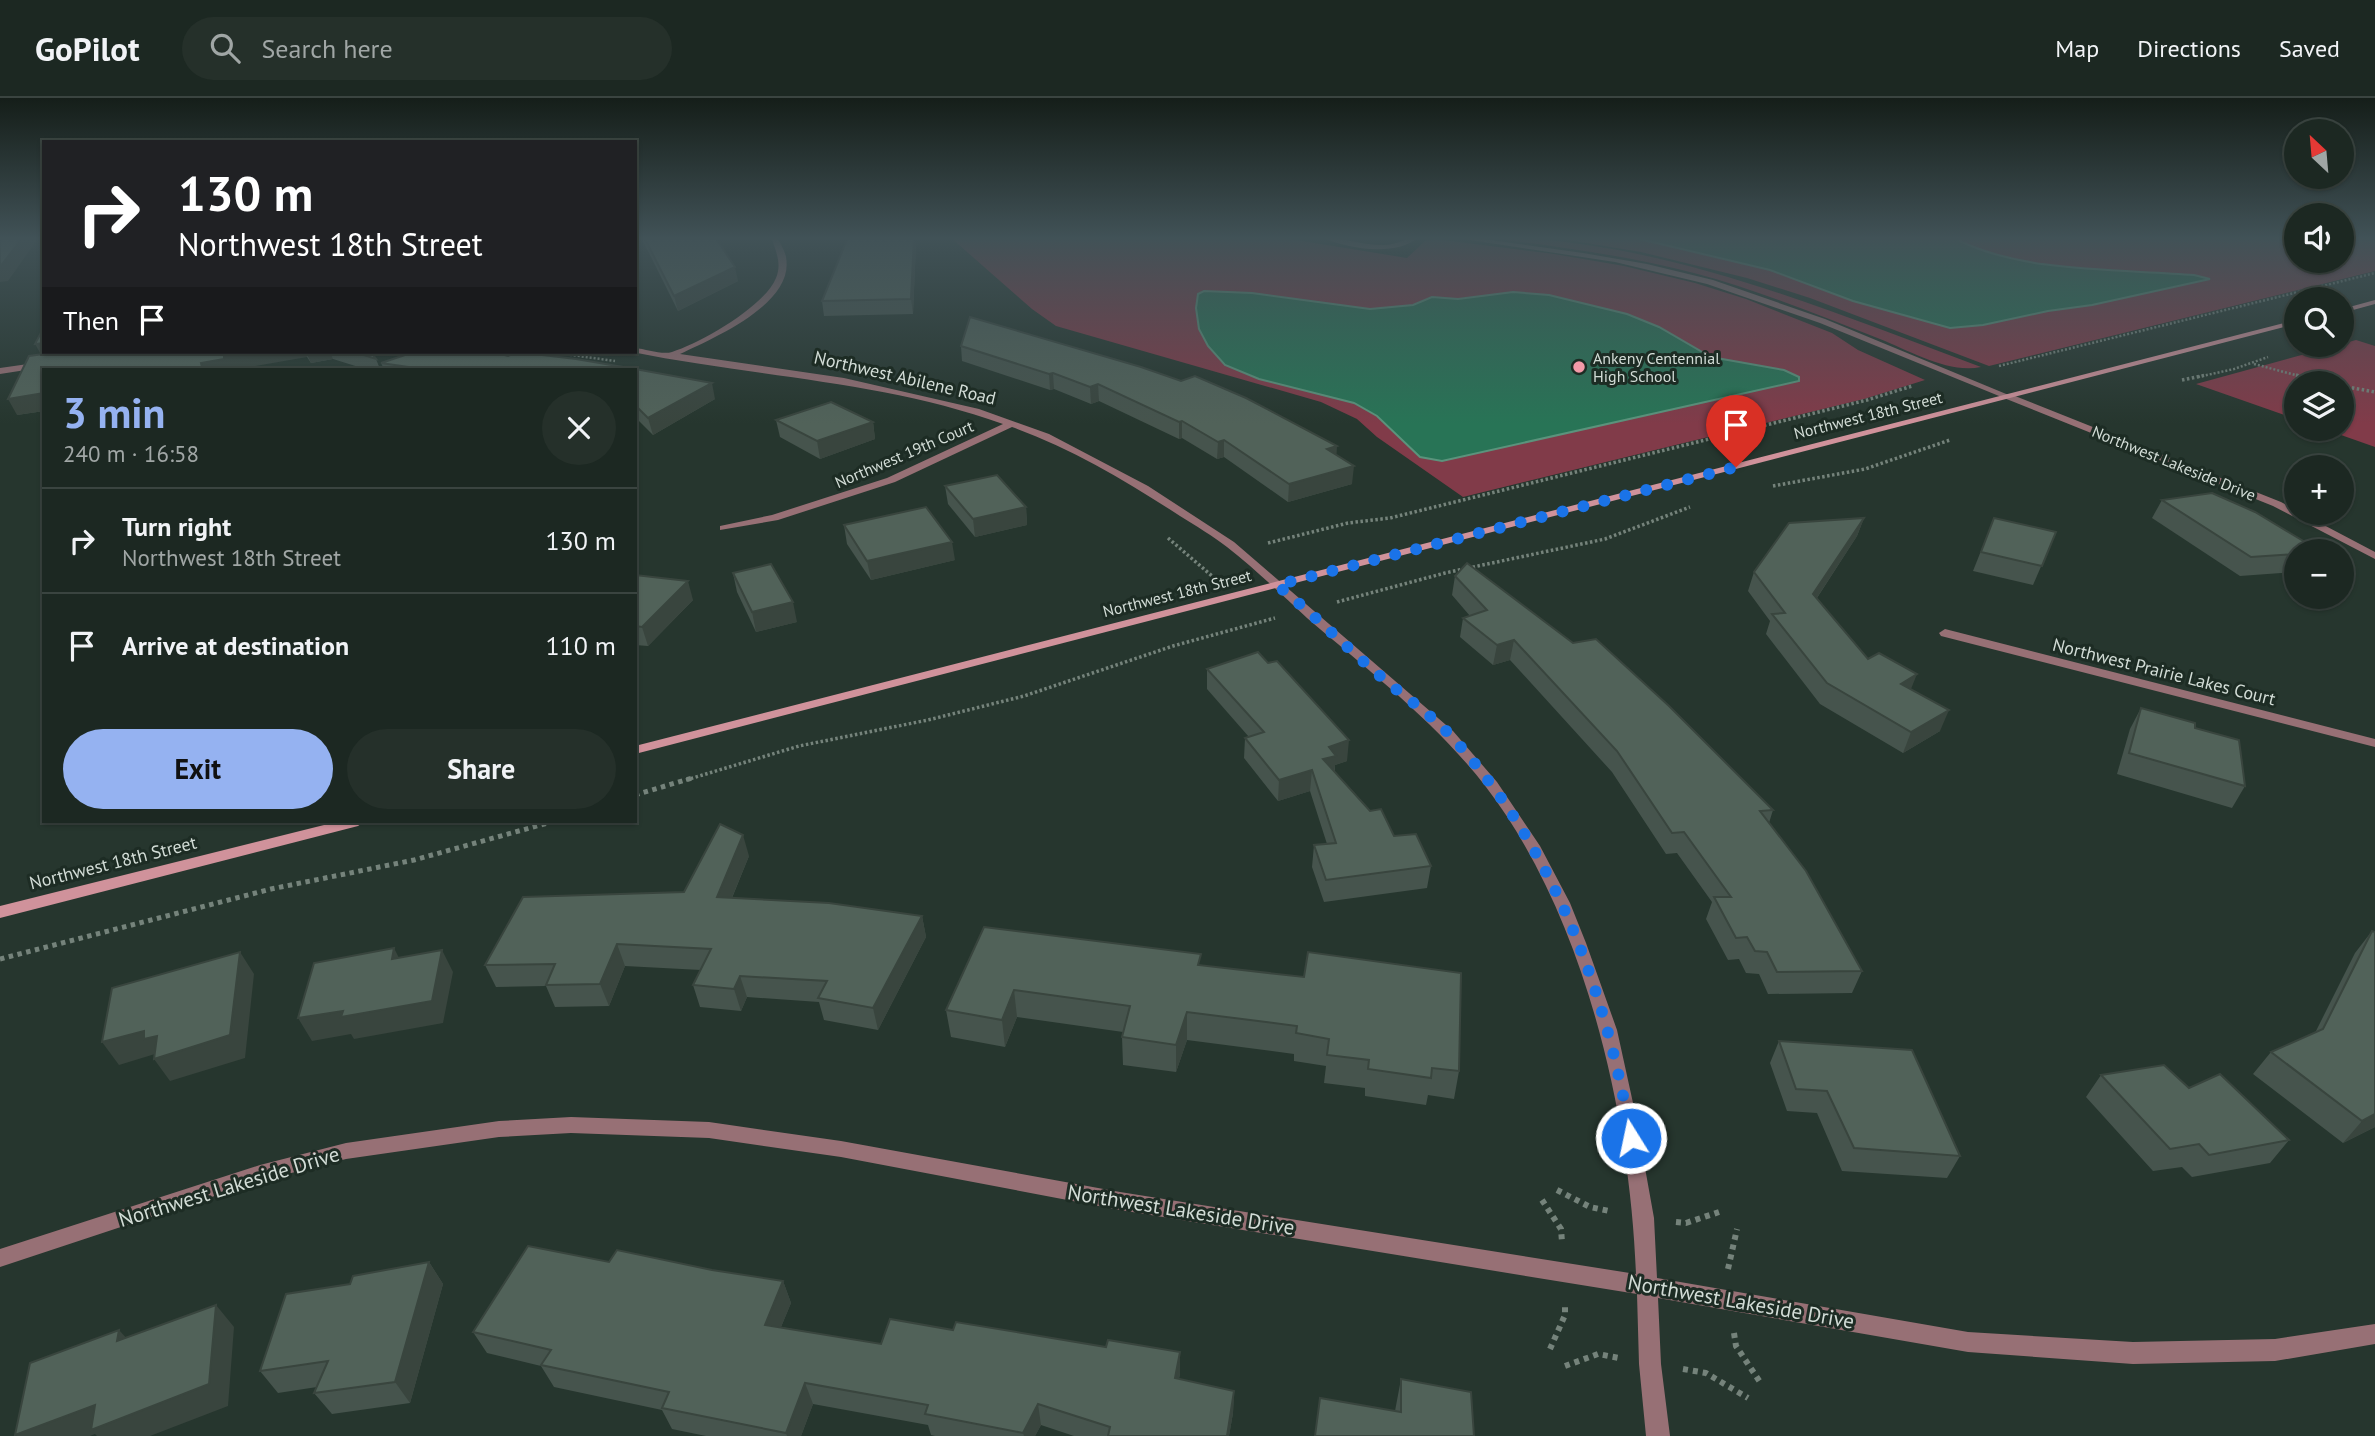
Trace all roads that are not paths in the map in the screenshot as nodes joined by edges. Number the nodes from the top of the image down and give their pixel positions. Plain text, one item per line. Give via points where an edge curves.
1 (766, 299) edge
2 (1760, 299) edge
3 (2375, 302) edge
4 (2354, 308) edge
5 (2284, 325) edge
6 (637, 350) edge
7 (672, 355) junction
8 (56, 363) edge
9 (0, 371) edge
10 (2007, 396) junction
11 (1013, 423) junction
12 (724, 528) dead end
13 (2375, 556) edge
14 (1277, 585) junction
15 (1945, 633) dead end
16 (2375, 743) edge
17 (637, 749) edge
18 (350, 823) edge
19 (0, 912) edge
20 (0, 1258) edge
21 (1649, 1287) junction
22 (2375, 1334) edge
23 (1658, 1436) edge

1 - 7 street via 741,321
2 - 10 street, Northwest Lakeside Drive
3 - 4 main road
5 - 10 main road, Northwest 18th Street
6 - 7 street, Northwest Abilene Road
7 - 11 street, Northwest Abilene Road via 845,381
8 - 9 street
10 - 13 street, Northwest Lakeside Drive via 2277,504
10 - 14 main road, Northwest 18th Street
11 - 12 street, Northwest 19th Court via 879,484 774,518
11 - 14 street, Northwest Abilene Road via 1088,456 1144,488 1237,551
14 - 17 main road, Northwest 18th Street
14 - 21 street, Northwest Abilene Road via 1426,713 1492,785 1535,850 1562,903 1608,1030 1644,1218
15 - 16 street, Northwest Prairie Lakes Court
18 - 19 main road, Northwest 18th Street
20 - 21 street, Northwest Lakeside Drive via 260,1173 346,1151 473,1132 571,1125 709,1130 841,1149 1120,1201
21 - 22 street, Northwest Lakeside Drive via 1968,1342 2133,1353 2275,1350
21 - 23 street, Northwest Abilene Road via 1650,1364

